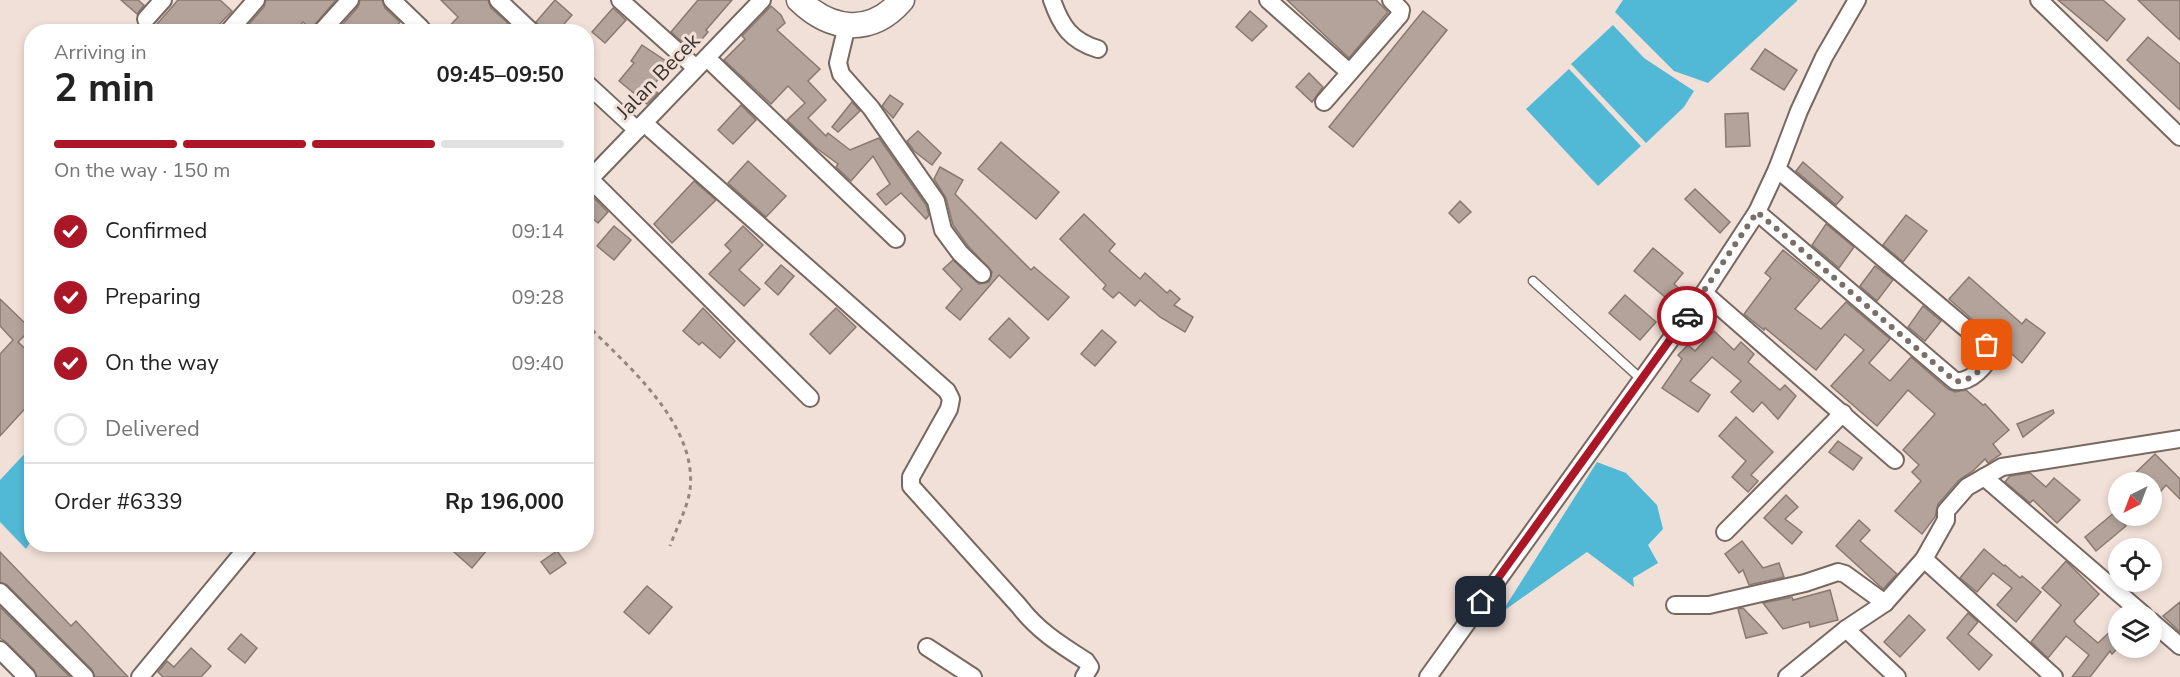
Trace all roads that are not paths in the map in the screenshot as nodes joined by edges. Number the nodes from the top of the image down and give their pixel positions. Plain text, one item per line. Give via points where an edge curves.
1 (163, 0) edge
2 (256, 0) edge
3 (350, 0) edge
4 (392, 0) edge
5 (498, 0) edge
6 (620, 0) edge
7 (762, 0) edge
8 (798, 0) edge
9 (902, 0) edge
10 (1052, 0) edge
11 (1268, 0) edge
12 (1391, 0) edge
13 (1857, 0) edge
14 (2039, 0) edge
15 (146, 19) dead end
16 (235, 24) edge
17 (328, 24) edge
18 (417, 24) edge
19 (524, 24) edge
20 (847, 25) junction
21 (1098, 49) dead end
22 (702, 63) junction
23 (1349, 72) junction
24 (594, 90) edge
25 (1324, 102) dead end
26 (640, 127) junction
27 (2180, 137) edge
28 (1777, 169) junction
29 (594, 175) edge
30 (594, 187) edge
31 (1757, 212) junction
32 (896, 239) dead end
33 (982, 274) dead end
34 (1533, 281) dead end
35 (1704, 292) junction
36 (1641, 379) junction
37 (810, 398) dead end
38 (1843, 413) junction
39 (2180, 439) edge
40 (1895, 460) dead end
41 (1984, 477) junction
42 (1725, 532) dead end
43 (243, 552) edge
44 (1924, 559) junction
45 (0, 592) edge
46 (1885, 603) junction
47 (2131, 604) edge
48 (1675, 605) dead end
49 (1846, 629) junction
50 (2162, 630) edge
51 (927, 646) dead end
52 (2180, 646) edge
53 (0, 650) edge
54 (27, 677) edge
55 (85, 677) edge
56 (140, 677) edge
57 (973, 677) edge
58 (1084, 677) edge
59 (1428, 677) edge
60 (1787, 677) edge
61 (1897, 677) edge
62 (2054, 677) edge

1 - 15 street
2 - 16 street
3 - 17 street
4 - 18 street
5 - 19 street
6 - 22 street
7 - 22 street, Jalan Becek
8 - 20 main road via 822,18
9 - 20 main road via 872,23
10 - 21 street via 1070,34 1083,45
11 - 23 street
12 - 23 street via 1401,10 1400,15
13 - 28 street via 1824,57
14 - 27 street
20 - 33 street via 838,63 841,74 871,108 936,201 943,230
22 - 26 street, Jalan Becek
22 - 32 street
23 - 25 street
24 - 26 street
26 - 29 street, Jalan Becek
26 - 58 street via 947,391 951,399 949,409 911,477 911,486 1031,622 1086,661 1090,667
28 - 31 street
28 - 31 street via 1987,345 1992,352 1988,360 1973,376 1963,382 1955,381
30 - 37 street
31 - 35 street
34 - 36 lane
35 - 36 street
35 - 38 street
36 - 59 street
38 - 40 street
38 - 42 street
39 - 41 street via 2002,467
41 - 44 street via 1967,487 1946,511 1946,520
41 - 47 street
43 - 56 street
44 - 46 street
44 - 62 street
45 - 55 street
46 - 48 street via 1838,572 1709,605
46 - 49 street
49 - 60 street
49 - 61 street
50 - 52 street
51 - 57 street
53 - 54 street

